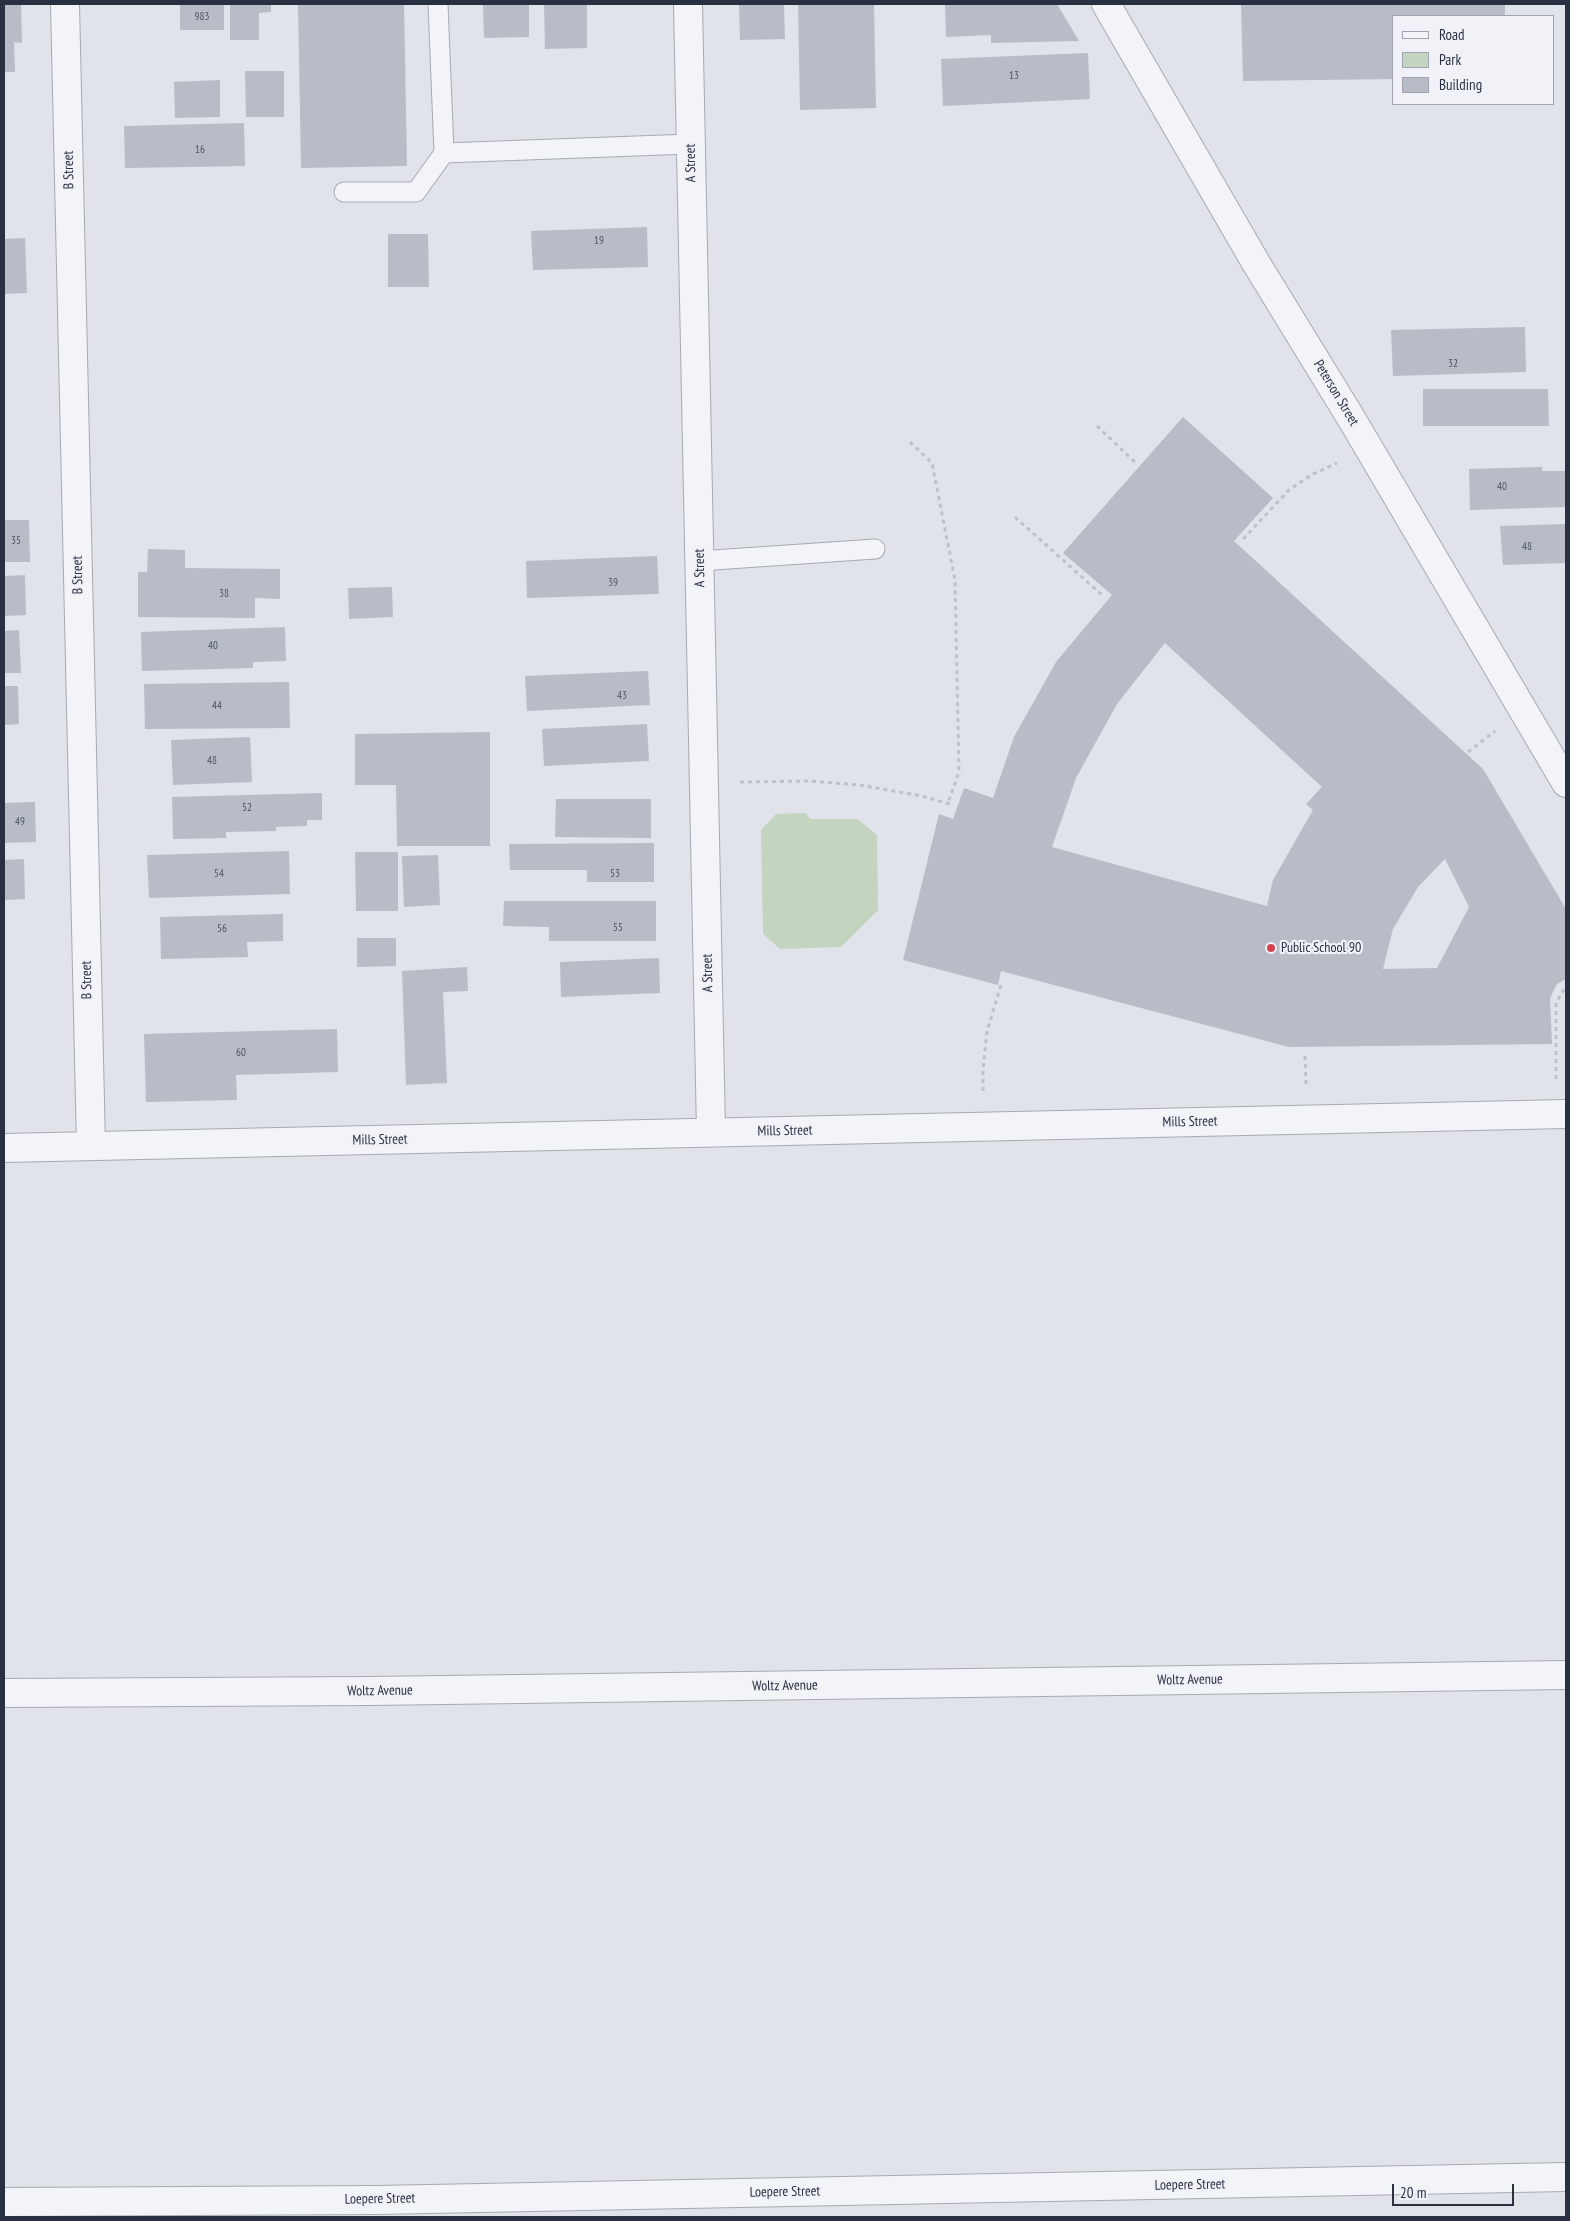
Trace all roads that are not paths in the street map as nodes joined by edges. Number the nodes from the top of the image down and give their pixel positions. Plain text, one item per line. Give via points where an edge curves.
1 (66, 4) edge
2 (438, 4) edge
3 (688, 4) edge
4 (1106, 4) edge
5 (691, 144) junction
6 (444, 153) junction
7 (344, 192) dead end
8 (875, 549) dead end
9 (699, 561) junction
10 (1566, 783) edge
11 (1566, 1114) edge
12 (711, 1132) junction
13 (91, 1146) junction
14 (4, 1148) edge
15 (1566, 1675) edge
16 (4, 1693) edge
17 (1566, 2178) edge
18 (4, 2202) edge

1 - 13 street, B Street
2 - 6 lane
3 - 5 street, A Street
4 - 10 street, Peterson Street via 1256,263
5 - 6 lane
5 - 9 street, A Street
6 - 7 lane via 416,192
8 - 9 lane
9 - 12 street, A Street
11 - 12 street, Mills Street
12 - 13 street, Mills Street
13 - 14 street, Mills Street
15 - 16 street, Woltz Avenue
17 - 18 street, Loepere Street via 377,2200

